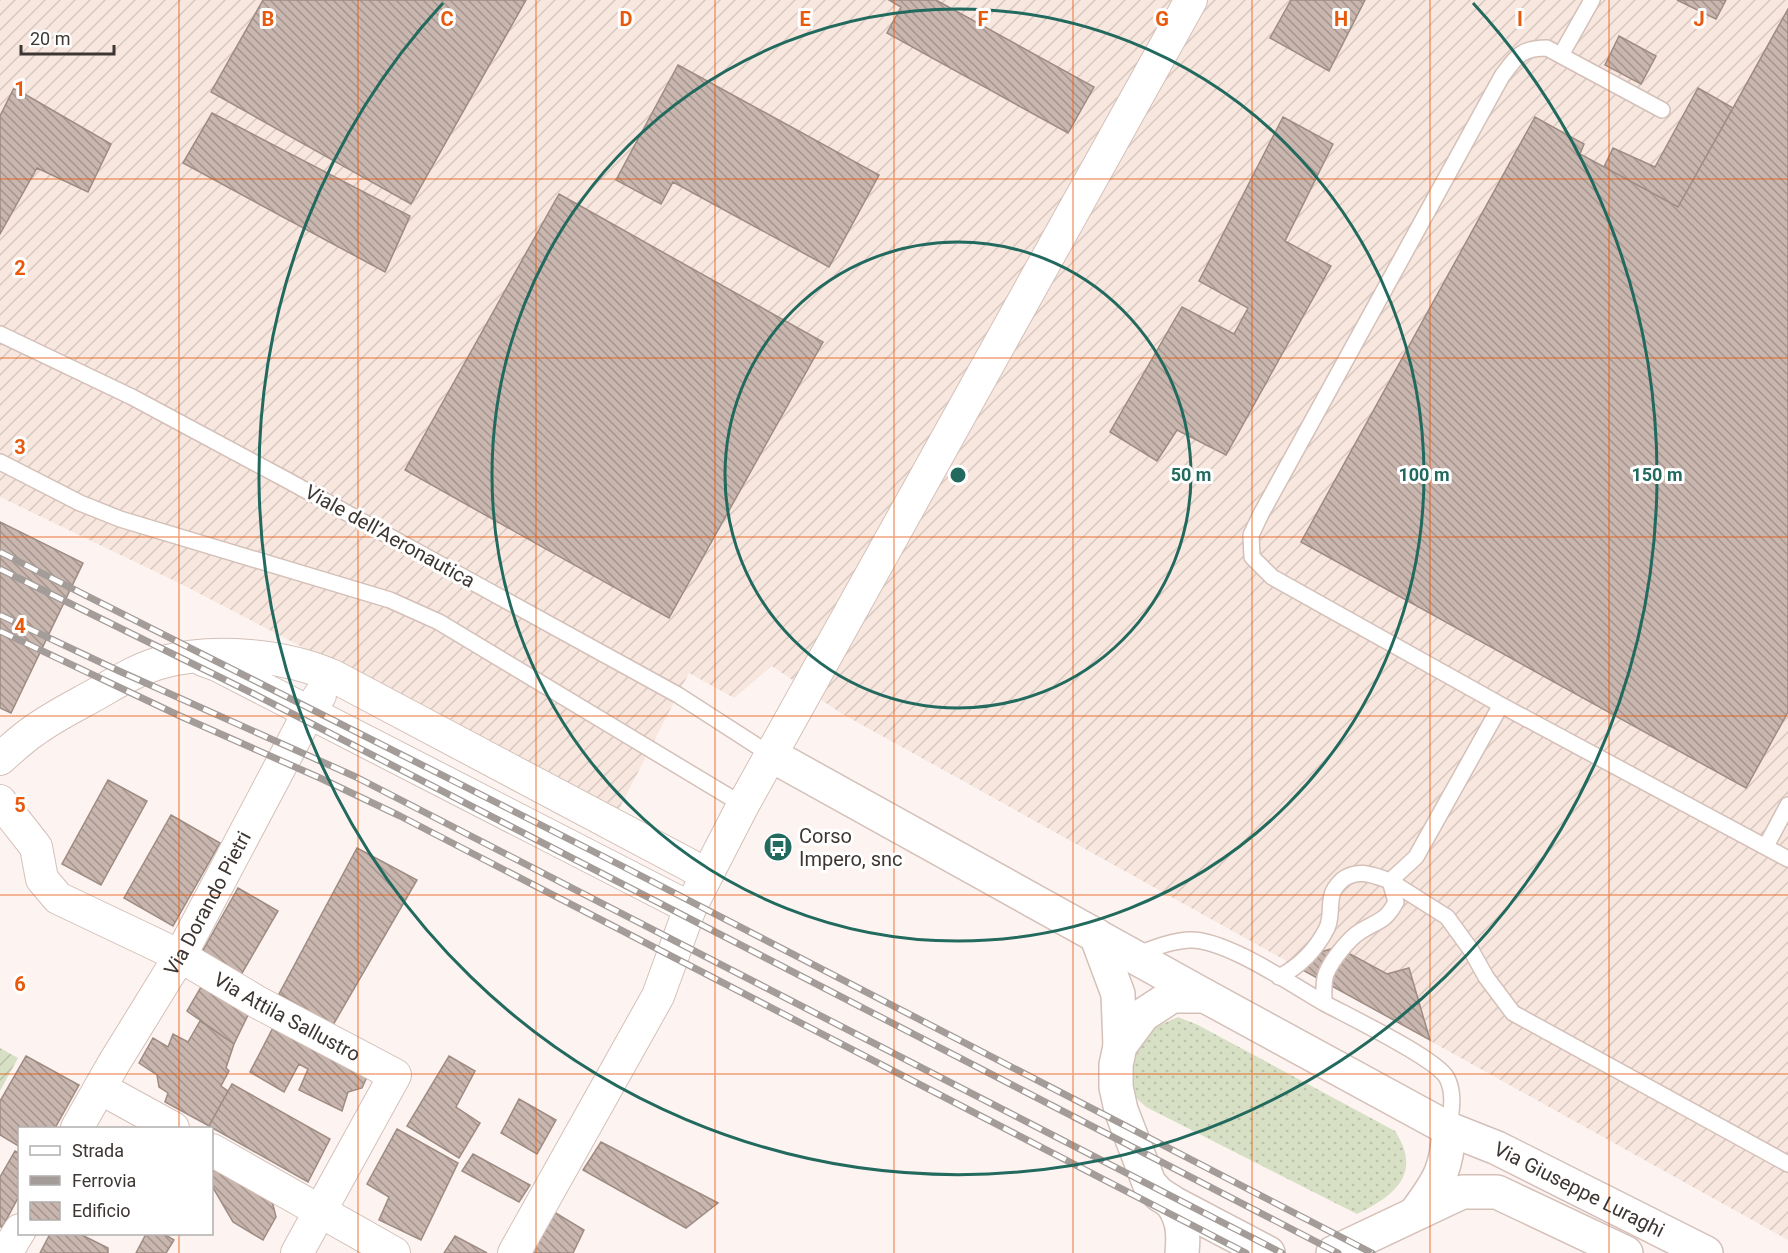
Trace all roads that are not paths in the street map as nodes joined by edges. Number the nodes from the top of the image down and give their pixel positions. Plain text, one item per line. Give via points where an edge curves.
1 (1191, 0) edge
2 (1592, 0) edge
3 (1561, 55) junction
4 (1662, 110) dead end
5 (0, 334) edge
6 (0, 462) edge
7 (187, 658) junction
8 (333, 676) junction
9 (1501, 705) junction
10 (309, 712) junction
11 (771, 754) junction
12 (0, 759) edge
13 (0, 801) edge
14 (743, 805) junction
15 (1788, 805) edge
16 (1766, 846) junction
17 (1788, 859) edge
18 (706, 874) junction
19 (1390, 881) junction
20 (690, 908) junction
21 (1096, 935) junction
22 (180, 956) junction
23 (1133, 956) junction
24 (1278, 977) junction
25 (1205, 996) junction
26 (1324, 1003) junction
27 (1120, 1046) junction
28 (100, 1088) junction
29 (78, 1127) edge
30 (171, 1127) edge
31 (1449, 1129) junction
32 (213, 1151) edge
33 (1788, 1164) edge
34 (1170, 1202) junction
35 (320, 1210) junction
36 (1417, 1211) junction
37 (18, 1233) edge
38 (1260, 1249) edge
39 (6, 1253) edge
40 (297, 1253) edge
41 (394, 1253) edge
42 (514, 1253) edge
43 (1182, 1253) edge
44 (1214, 1253) edge
45 (1333, 1253) edge
46 (1624, 1253) edge
47 (1706, 1253) edge

1 - 11 street
2 - 3 lane
3 - 4 lane
3 - 9 lane via 1547,48 1531,48 1515,57 1502,76 1251,535 1252,557 1272,577
5 - 11 lane, Viale dell’Aeronautica via 132,397 274,473 678,695
6 - 14 lane via 120,519 415,610
7 - 8 street via 272,657
7 - 10 street via 207,661
7 - 12 street via 164,661 136,672 35,730
8 - 10 street, Via Dorando Pietri
8 - 18 street
9 - 16 lane
9 - 19 lane via 1416,857
10 - 20 street
10 - 22 street, Via Dorando Pietri
11 - 14 street
11 - 21 street, Via Giuseppe Luraghi
13 - 22 street, Via Attila Sallustro via 36,847 42,879 58,898
14 - 18 street
15 - 16 lane
16 - 17 lane
18 - 20 street
19 - 24 lane via 1368,873 1351,873 1338,883 1332,894 1328,925 1316,946 1293,969
19 - 26 lane via 1396,902 1388,917 1362,930 1342,949 1326,975
19 - 33 lane via 1447,917 1513,1013
20 - 42 street via 658,996
21 - 23 street, Via Giuseppe Luraghi
21 - 27 street, Via Giuseppe Luraghi via 1118,994
22 - 28 street, Via Dorando Pietri
22 - 35 street, Via Attila Sallustro via 259,1003 396,1075
23 - 24 lane via 1167,944 1206,941
23 - 25 street, Via Giuseppe Luraghi
24 - 26 lane
25 - 27 street, Via Giuseppe Luraghi via 1172,996 1143,1014
25 - 31 street, Via Giuseppe Luraghi
26 - 31 lane via 1433,1062 1447,1078 1453,1100
27 - 34 street, Via Giuseppe Luraghi via 1116,1087 1121,1110 1149,1183
28 - 29 street, Via Dorando Pietri
28 - 30 street
31 - 36 street, Via Giuseppe Luraghi via 1448,1156 1437,1184
31 - 47 street, Via Giuseppe Luraghi via 1526,1162
32 - 35 street
34 - 38 street, Via Giuseppe Luraghi
34 - 43 street via 1182,1225
35 - 40 street
35 - 41 street
36 - 45 street, Via Giuseppe Luraghi
36 - 46 street, Via Giuseppe Luraghi via 1462,1192 1497,1192
37 - 39 street
38 - 44 street via 1236,1245

